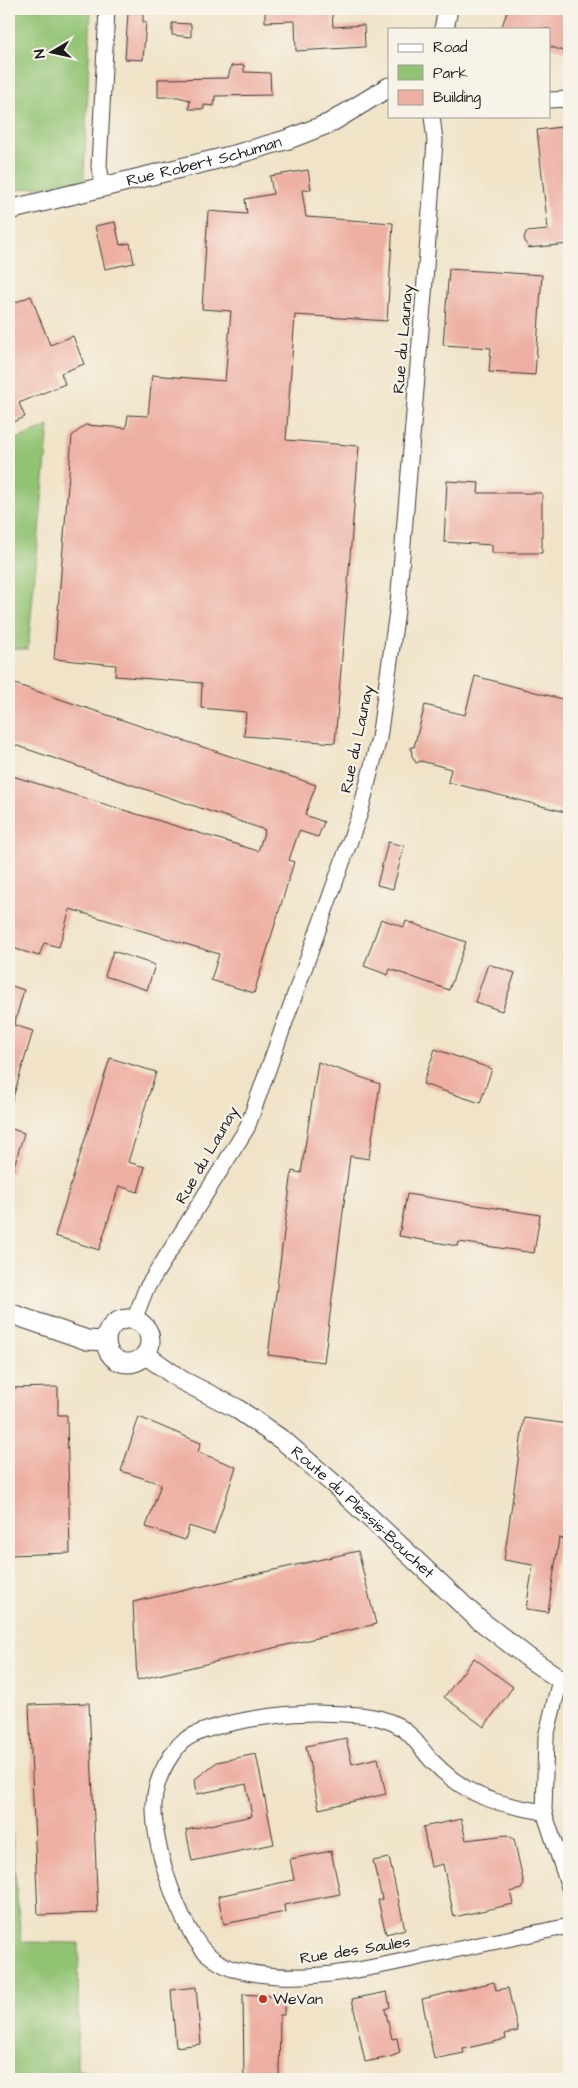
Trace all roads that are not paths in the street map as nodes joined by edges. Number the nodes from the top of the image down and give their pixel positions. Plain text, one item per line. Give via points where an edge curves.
1 (107, 9) edge
2 (448, 9) edge
3 (444, 28) edge
4 (388, 88) edge
5 (569, 99) edge
6 (550, 100) edge
7 (432, 118) edge
8 (103, 187) junction
9 (9, 210) edge
10 (9, 1313) edge
11 (134, 1320) junction
12 (106, 1341) junction
13 (146, 1355) junction
14 (565, 1682) edge
15 (544, 1812) junction
16 (569, 1887) edge
17 (569, 1926) edge

1 - 8 street via 99,166
2 - 3 street
4 - 8 street, Rue Robert Schuman via 330,123 289,139
5 - 6 street
7 - 11 street, Rue du Launay via 435,141 398,604 379,738 360,813 247,1128 146,1289
8 - 9 street, Rue Robert Schuman
10 - 12 street via 87,1340
11 - 12 street via 115,1323
11 - 13 street via 141,1323 149,1334
12 - 13 street via 110,1354 121,1362 135,1363
13 - 14 street, Route du Plessis-Bouchet via 181,1380 236,1408 285,1442 335,1484 476,1618
14 - 15 street via 546,1737
15 - 16 street
15 - 17 street, Rue des Saules via 482,1798 461,1785 433,1761 411,1735 392,1723 366,1716 316,1713 267,1716 213,1727 180,1743 161,1770 154,1804 159,1847 186,1923 201,1949 229,1968 303,1978

